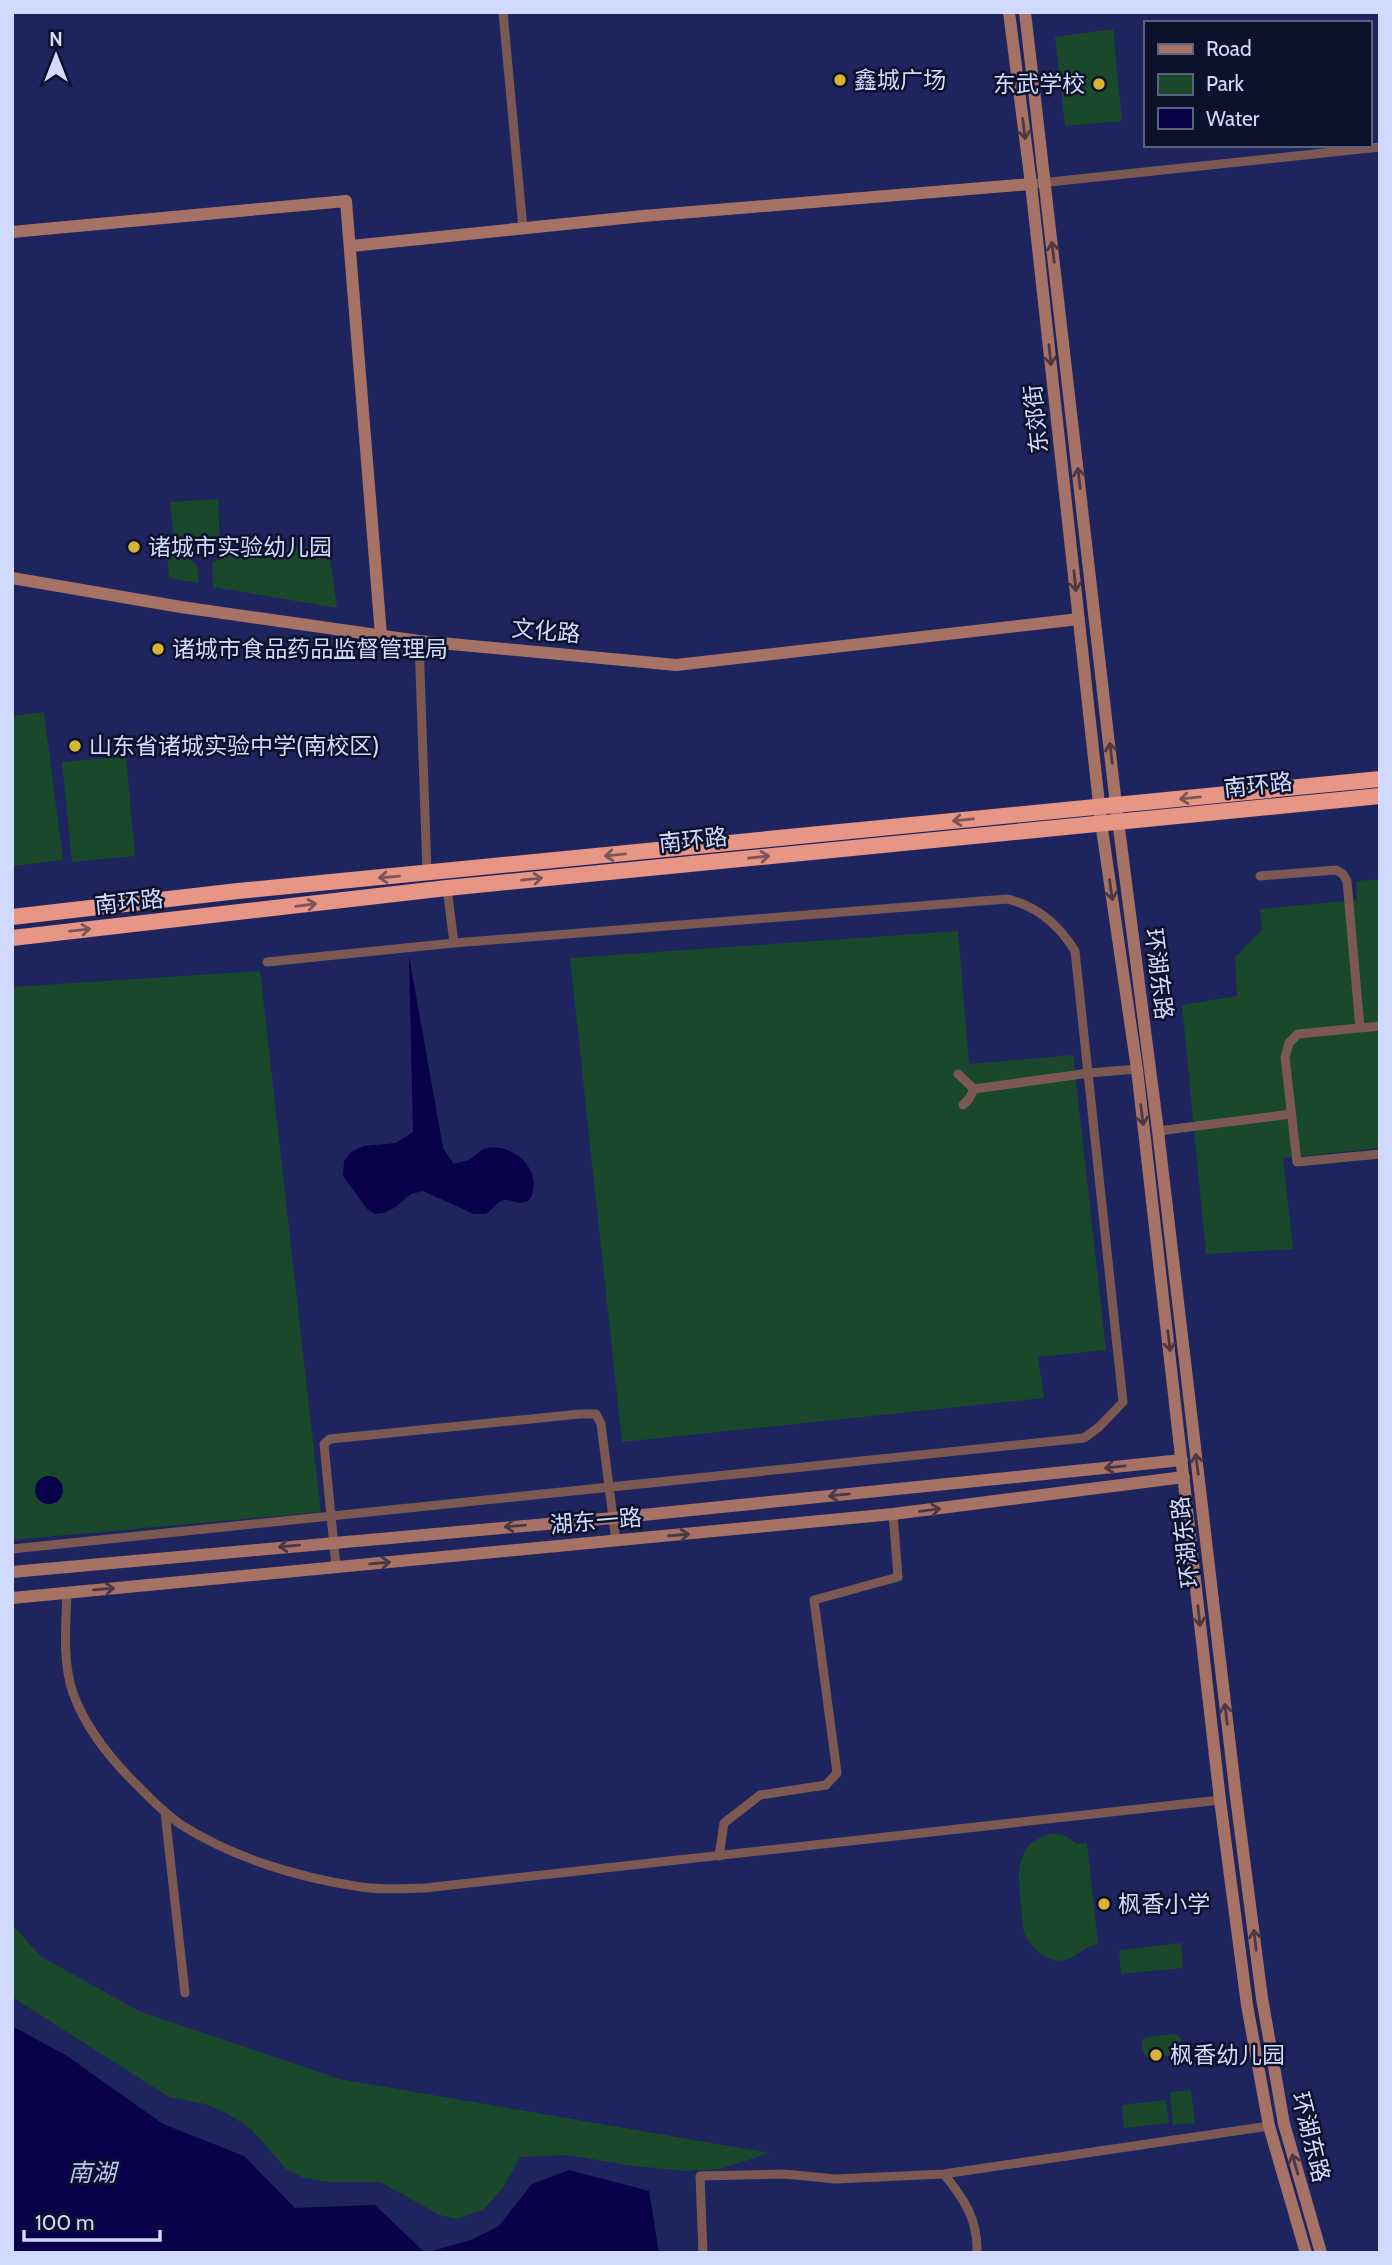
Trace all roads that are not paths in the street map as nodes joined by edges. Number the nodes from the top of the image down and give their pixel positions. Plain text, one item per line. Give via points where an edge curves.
1 (503, 12) edge
2 (1009, 12) edge
3 (1025, 12) edge
4 (1371, 147) edge
5 (1045, 182) junction
6 (1031, 184) junction
7 (523, 229) junction
8 (12, 232) edge
9 (351, 246) junction
10 (12, 578) edge
11 (1079, 619) junction
12 (381, 635) junction
13 (419, 641) junction
14 (1380, 779) edge
15 (1380, 796) edge
16 (1118, 813) junction
17 (1100, 814) junction
18 (427, 874) junction
19 (1260, 876) dead end
20 (447, 888) junction
21 (12, 917) edge
22 (12, 938) edge
23 (454, 943) junction
24 (267, 962) dead end
25 (1380, 1026) edge
26 (1360, 1028) junction
27 (1137, 1069) junction
28 (1089, 1073) junction
29 (958, 1074) dead end
30 (974, 1089) junction
31 (963, 1105) dead end
32 (1291, 1114) junction
33 (1158, 1131) junction
34 (1380, 1154) edge
35 (1182, 1460) junction
36 (1184, 1477) junction
37 (609, 1489) junction
38 (893, 1514) junction
39 (332, 1516) junction
40 (613, 1518) junction
41 (616, 1541) junction
42 (334, 1542) junction
43 (12, 1549) edge
44 (336, 1567) junction
45 (12, 1572) edge
46 (67, 1592) junction
47 (12, 1598) edge
48 (1220, 1800) junction
49 (165, 1812) junction
50 (719, 1856) junction
51 (185, 1993) dead end
52 (1269, 2126) junction
53 (944, 2174) junction
54 (703, 2253) edge
55 (977, 2253) edge
56 (1306, 2253) edge
57 (1321, 2253) edge

1 - 7 street
2 -> 6 main road, 东郊街
3 - 5 main road, 东郊街
4 - 5 street
5 - 6 street
16 -> 5 main road, 东郊街
6 - 7 main road
6 -> 11 main road, 东郊街
7 - 9 main road
8 - 9 main road via 346,201
9 - 12 main road
10 - 12 main road, 文化路
11 - 13 main road, 文化路 via 676,665
11 - 17 main road, 东郊街
12 - 13 main road, 文化路
13 - 18 street
14 -> 16 highway, 南环路
15 - 16 highway, 南环路
16 - 17 highway, 南环路
16 - 33 main road, 环湖东路
17 -> 18 highway, 南环路
20 -> 17 highway, 南环路
17 -> 27 main road, 环湖东路
18 -> 21 highway, 南环路
19 - 26 street via 1336,870 1343,874
22 -> 20 highway, 南环路
20 - 23 street
23 - 24 street
23 - 28 street via 1007,899 1054,922 1075,951
25 - 26 street
26 - 32 street via 1298,1034 1289,1043 1285,1057
27 - 28 street
27 -> 35 main road, 环湖东路
28 - 30 street
28 - 37 street via 1124,1402 1099,1427 1084,1438
29 - 30 street
30 - 31 street
32 - 33 street
32 - 34 street via 1297,1162
57 -> 33 main road, 环湖东路 via 1284,2124 1262,1998
35 - 36 main road, 环湖东路
35 -> 40 main road, 湖东一路
38 -> 36 main road, 湖东一路
36 -> 48 main road, 环湖东路
37 - 39 street
37 - 39 street via 601,1424 596,1414 580,1414 330,1439 324,1444
37 - 40 street
41 -> 38 main road, 湖东一路
38 - 50 street via 898,1577 814,1600 837,1773 826,1786 760,1795 724,1823
39 - 42 street
39 - 43 street
40 - 41 street
40 -> 42 main road, 湖东一路
44 -> 41 main road, 湖东一路
42 - 44 street
42 -> 45 main road, 湖东一路
46 -> 44 main road, 湖东一路
46 - 47 main road, 湖东一路
46 - 49 street via 65,1653 72,1691 100,1745
48 - 50 street
48 - 52 main road, 环湖东路 via 1247,2005
49 - 50 street via 235,1852 302,1875 362,1887 425,1888
49 - 51 street
52 - 53 street
52 - 56 main road, 环湖东路
53 - 54 street via 836,2179 784,2174 700,2176
53 - 55 street via 969,2210 978,2235

